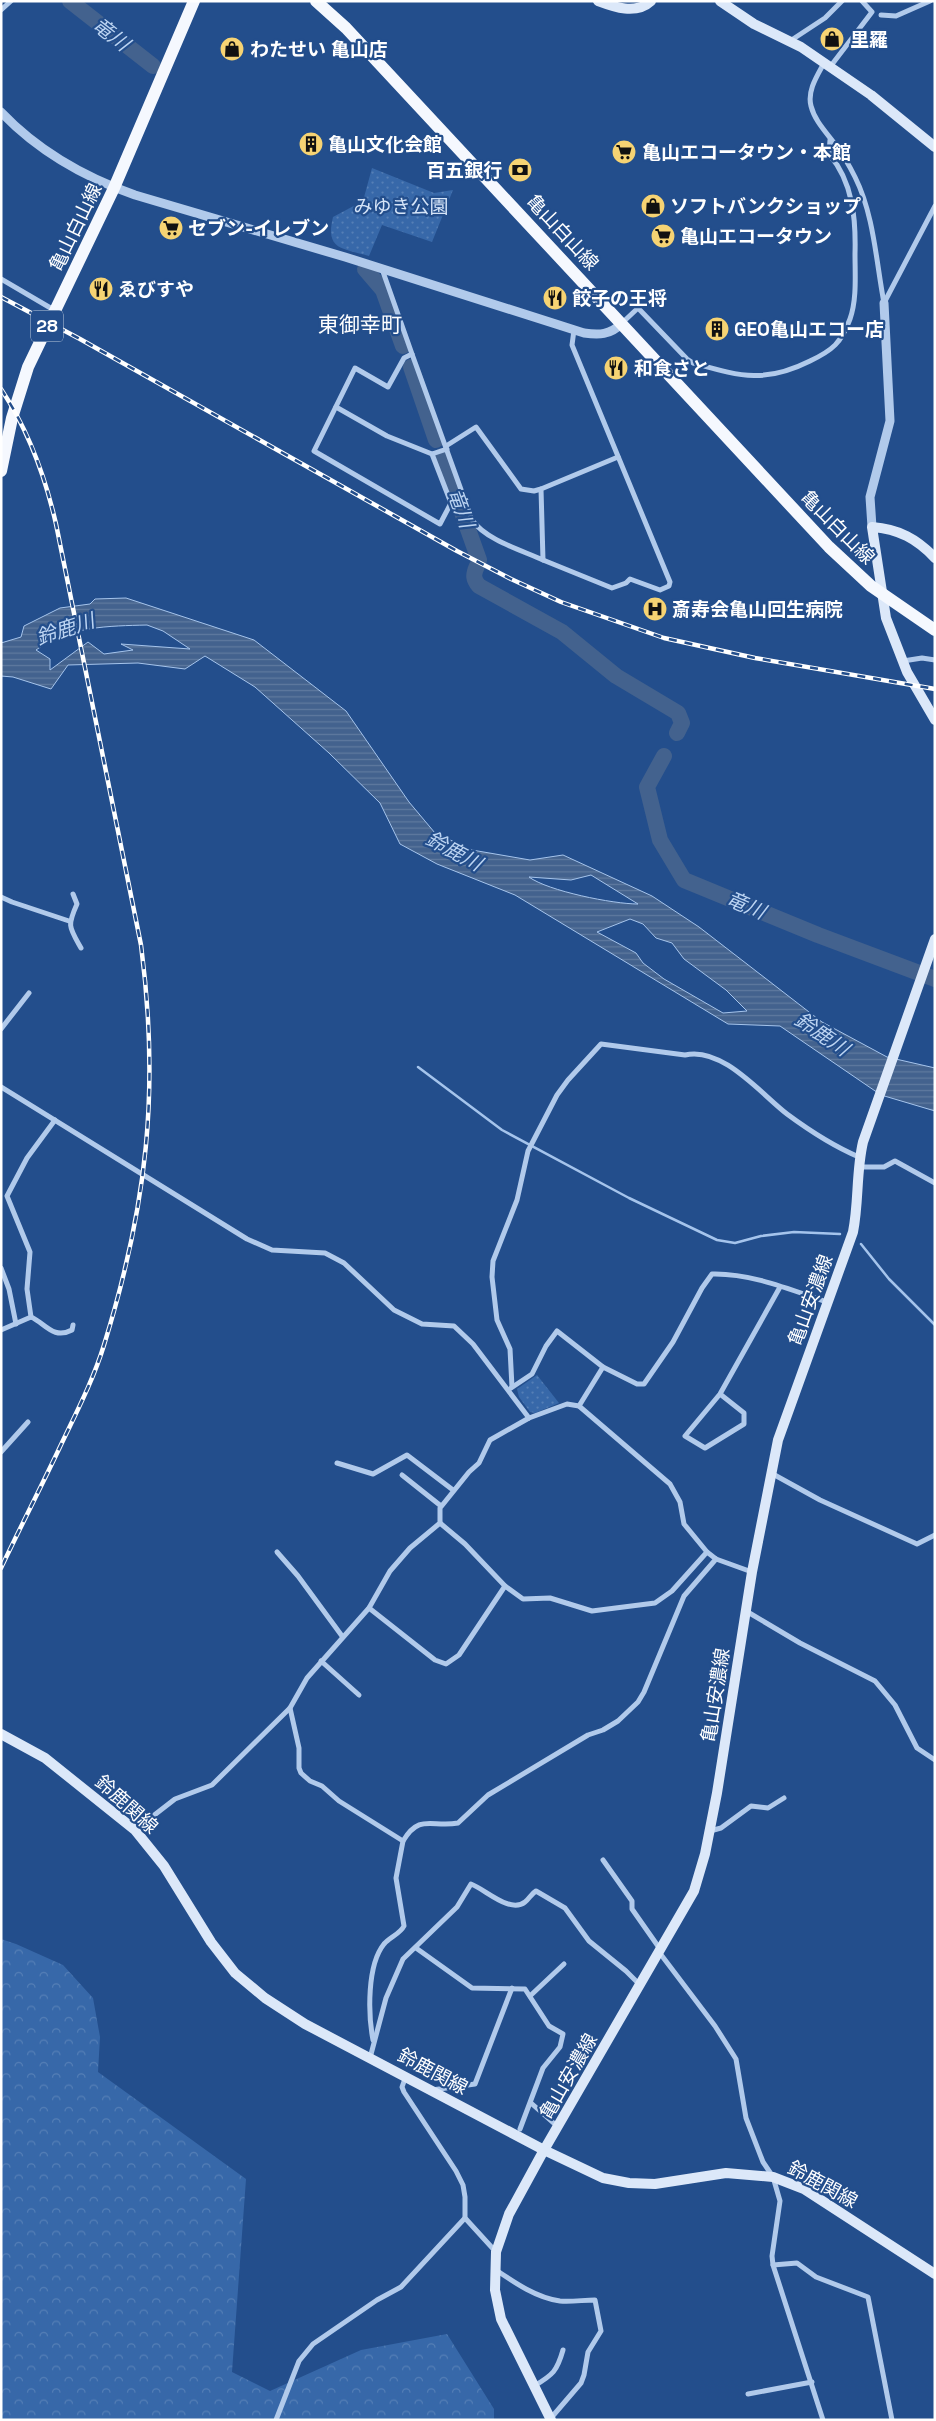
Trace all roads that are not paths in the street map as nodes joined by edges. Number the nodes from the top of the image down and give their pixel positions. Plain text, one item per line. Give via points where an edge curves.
1 (11, 1) edge
2 (194, 1) edge
3 (316, 1) edge
4 (598, 1) edge
5 (651, 1) edge
6 (720, 1) edge
7 (842, 1) edge
8 (862, 1) edge
9 (930, 1) edge
10 (1, 10) edge
11 (881, 15) dead end
12 (790, 40) junction
13 (827, 65) junction
14 (1, 112) edge
15 (830, 140) junction
16 (935, 147) edge
17 (114, 188) junction
18 (935, 206) edge
19 (382, 269) junction
20 (1, 279) edge
21 (884, 303) junction
22 (55, 310) junction
23 (621, 324) junction
24 (574, 330) junction
25 (412, 354) junction
26 (336, 407) junction
27 (446, 447) junction
28 (432, 454) junction
29 (618, 457) junction
30 (1, 471) edge
31 (541, 489) junction
32 (872, 527) junction
33 (935, 558) edge
34 (543, 560) junction
35 (935, 630) edge
36 (935, 660) edge
37 (902, 661) junction
38 (935, 720) edge
39 (73, 894) dead end
40 (1, 897) edge
41 (69, 921) junction
42 (935, 939) edge
43 (81, 948) dead end
44 (29, 993) dead end
45 (1, 1029) edge
46 (1, 1087) edge
47 (55, 1120) junction
48 (859, 1162) junction
49 (935, 1183) edge
50 (1, 1268) edge
51 (780, 1286) junction
52 (827, 1302) junction
53 (31, 1317) junction
54 (16, 1324) junction
55 (73, 1325) dead end
56 (1, 1330) edge
57 (603, 1367) junction
58 (511, 1389) junction
59 (720, 1394) junction
60 (578, 1406) junction
61 (529, 1418) junction
62 (28, 1422) dead end
63 (1, 1452) edge
64 (337, 1464) dead end
65 (770, 1473) junction
66 (402, 1474) dead end
67 (453, 1490) junction
68 (441, 1506) junction
69 (440, 1523) junction
70 (935, 1535) edge
71 (277, 1552) dead end
72 (707, 1552) junction
73 (716, 1559) junction
74 (752, 1572) junction
75 (505, 1586) junction
76 (369, 1608) junction
77 (746, 1611) junction
78 (342, 1636) junction
79 (321, 1661) junction
80 (358, 1695) dead end
81 (290, 1708) junction
82 (1, 1734) edge
83 (935, 1760) edge
84 (784, 1798) dead end
85 (135, 1830) junction
86 (710, 1832) junction
87 (404, 1841) junction
88 (603, 1860) dead end
89 (416, 1948) junction
90 (660, 1951) junction
91 (564, 1964) dead end
92 (641, 1986) junction
93 (512, 1988) junction
94 (530, 1996) junction
95 (374, 2042) junction
96 (370, 2058) junction
97 (406, 2076) junction
98 (432, 2090) junction
99 (531, 2103) junction
100 (558, 2127) junction
101 (520, 2129) dead end
102 (544, 2150) junction
103 (773, 2176) junction
104 (465, 2218) junction
105 (496, 2252) junction
106 (773, 2265) junction
107 (495, 2269) junction
108 (935, 2274) edge
109 (563, 2350) dead end
110 (812, 2382) junction
111 (534, 2386) junction
112 (748, 2394) dead end
113 (551, 2419) edge
114 (276, 2420) edge
115 (823, 2420) edge
116 (892, 2420) edge

1 - 10 street
2 - 17 main road, 亀山白山線 / 28
3 - 23 main road, 亀山白山線 via 353,35
4 - 5 main road via 634,9
6 - 12 main road via 754,24
7 - 12 street via 825,18
8 - 13 street via 872,12
9 - 11 street via 896,16
12 - 13 main road
13 - 15 street via 811,90 810,104
13 - 16 main road via 871,95
14 - 17 street via 53,157
15 - 21 street via 854,175 865,200
15 - 23 street via 830,154 852,199 856,231 854,298 850,318 837,344 785,373 738,375 687,359 638,308
17 - 19 street
17 - 22 main road, 亀山白山線 / 28
18 - 21 street
19 - 24 street
19 - 25 street
20 - 22 street
21 - 32 street via 890,421 870,498
22 - 30 main road, 亀山白山線 / 28 via 25,373
23 - 24 street via 615,330 602,334
23 - 35 main road, 亀山白山線 via 846,564 871,586
24 - 29 street via 572,345
25 - 26 street via 404,358 388,387 355,368
25 - 27 street
26 - 28 street via 387,436
26 - 28 street via 314,451 440,524 451,503
27 - 28 street
27 - 31 street via 476,427 521,489
27 - 34 street via 477,527
29 - 31 street
29 - 34 street via 669,586 660,590 630,579 612,588
31 - 34 street
32 - 33 main road via 899,531 918,542
32 - 37 main road via 884,609
36 - 37 street
37 - 38 main road
39 - 41 street via 77,904
40 - 41 street
41 - 43 street via 69,929
42 - 48 main road, 亀山安濃線 via 865,1135
44 - 45 street
46 - 47 street
47 - 53 street via 27,1158 7,1196 30,1252 27,1289
47 - 58 street via 247,1239 272,1250 325,1253 344,1263 394,1310 422,1324 454,1326
48 - 49 street via 884,1167 896,1161
48 - 52 main road, 亀山安濃線 via 853,1232
48 - 58 street via 800,1123 726,1064 697,1053 685,1055 600,1044 557,1094 528,1151 517,1200 493,1261 497,1320 510,1349
50 - 54 street
51 - 52 street
51 - 57 street via 728,1274 712,1274 673,1342 644,1384 637,1384
51 - 59 street
52 - 65 main road, 亀山安濃線 via 788,1410
53 - 54 street
53 - 55 street via 52,1331 67,1332
54 - 56 street
57 - 58 street via 557,1331 532,1374
57 - 60 street
58 - 61 street
59 - 59 street via 685,1436 705,1448 744,1424 744,1413
60 - 61 street via 567,1404
60 - 72 street via 670,1484 680,1502 684,1524
61 - 67 street via 490,1440 479,1462
62 - 63 street
64 - 67 street via 373,1474 407,1455
65 - 70 street via 906,1540 917,1544
65 - 74 main road, 亀山安濃線
66 - 68 street
67 - 68 street
68 - 69 street
69 - 75 street
69 - 76 street via 410,1548 390,1571
71 - 78 street
72 - 73 street
72 - 75 street via 664,1598 646,1606 592,1611 550,1598 523,1599
73 - 74 street
73 - 87 street via 684,1596 638,1702 603,1730 588,1735 488,1795 458,1823 419,1823
74 - 77 main road, 亀山安濃線
75 - 76 street via 459,1655 446,1664 435,1660
76 - 78 street
77 - 83 street via 875,1681 894,1705 917,1748
77 - 86 main road, 亀山安濃線
78 - 79 street
79 - 80 street
79 - 81 street
81 - 85 street via 212,1785 175,1799
81 - 87 street via 301,1773
82 - 85 main road, 鈴鹿関線 via 44,1758
84 - 86 street via 768,1808 751,1806 721,1828
85 - 96 main road, 鈴鹿関線 via 164,1866 211,1942 235,1973 294,2018
86 - 90 main road, 亀山安濃線 via 694,1890
87 - 95 street via 396,1878 404,1926 384,1945 374,1970 370,2014
88 - 90 street via 632,1901 632,1909
89 - 92 street via 458,1908 471,1884 502,1902 518,1906 536,1891 565,1908 589,1941
89 - 93 street via 472,1988
89 - 95 street via 403,1959 396,1974
90 - 92 main road, 亀山安濃線
90 - 103 street via 736,2058 746,2118 763,2162
91 - 94 street
92 - 100 main road, 亀山安濃線
93 - 94 street via 525,1989
93 - 98 street via 475,2084
94 - 99 street via 549,2026 563,2034 560,2047 543,2068 531,2094
95 - 96 street
96 - 97 main road, 鈴鹿関線
97 - 98 main road, 鈴鹿関線
97 - 104 street via 404,2092 463,2185
98 - 102 main road, 鈴鹿関線
99 - 100 street
99 - 101 street
100 - 102 main road, 亀山安濃線
102 - 103 main road, 鈴鹿関線 via 603,2178 629,2183 655,2184 726,2173
102 - 105 main road, 亀山安濃線 via 510,2214
103 - 106 street via 780,2201
103 - 108 main road, 鈴鹿関線 via 804,2189
104 - 105 street
104 - 114 street via 401,2287 323,2335 308,2348 298,2361
105 - 107 main road, 亀山安濃線
106 - 110 street
106 - 116 street via 797,2263 816,2277 868,2297
107 - 111 main road, 亀山安濃線 via 501,2320
107 - 113 street via 517,2284 550,2299 595,2300 601,2331 588,2352 581,2383
109 - 111 street via 553,2375
110 - 112 street
110 - 115 street
111 - 113 main road, 亀山安濃線

